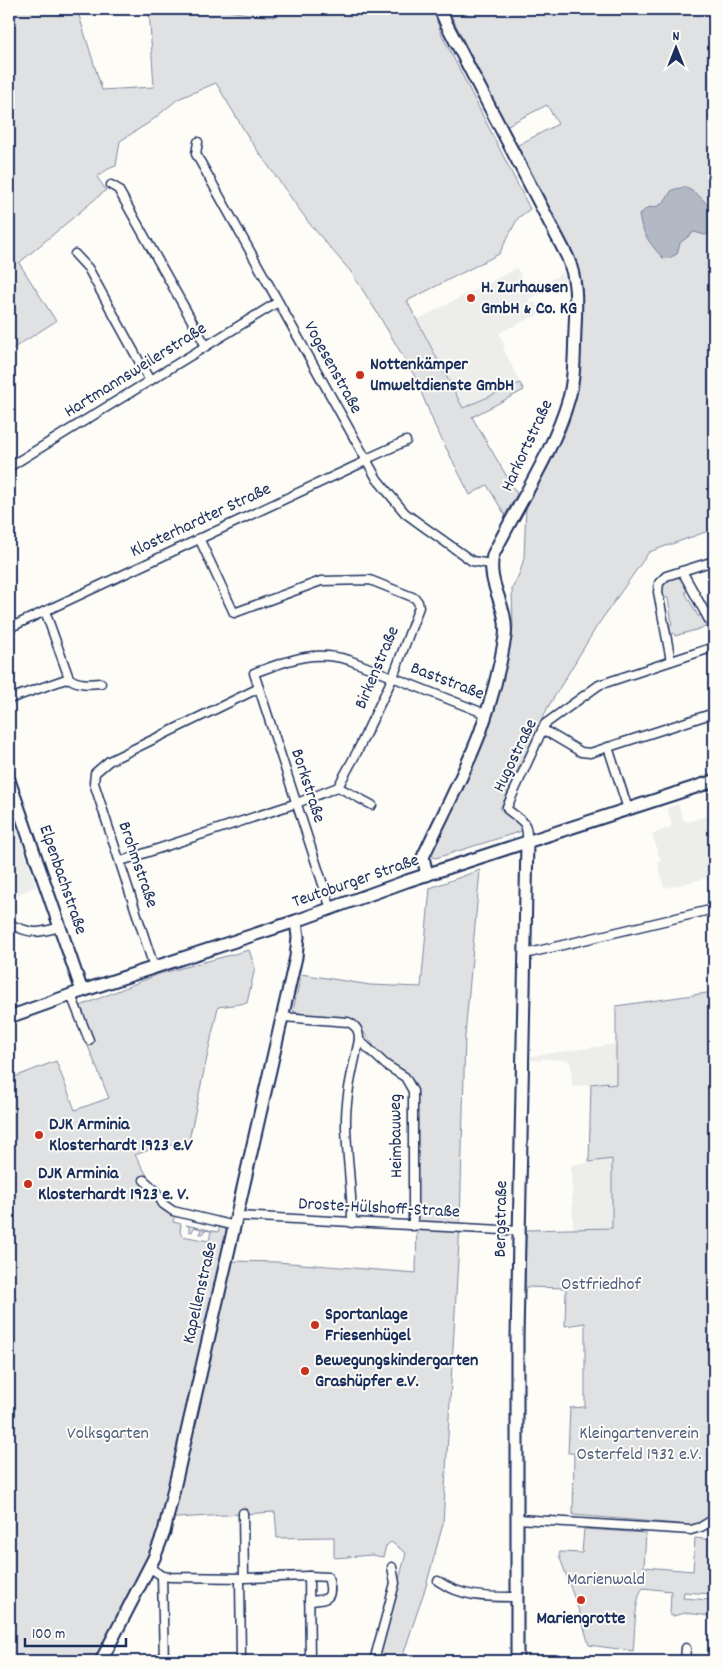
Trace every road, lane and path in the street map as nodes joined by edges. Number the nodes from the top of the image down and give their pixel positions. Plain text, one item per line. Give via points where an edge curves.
1 (440, 9) edge
2 (198, 142) dead end
3 (111, 185) dead end
4 (75, 254) dead end
5 (278, 302) junction
6 (206, 346) junction
7 (150, 380) junction
8 (406, 440) dead end
9 (366, 462) junction
10 (9, 467) edge
11 (200, 538) junction
12 (714, 561) edge
13 (492, 564) junction
14 (682, 571) junction
15 (45, 611) junction
16 (9, 628) edge
17 (714, 629) edge
18 (714, 647) edge
19 (671, 661) junction
20 (254, 674) joint
21 (393, 677) junction
22 (69, 678) junction
23 (101, 684) dead end
24 (259, 688) junction
25 (9, 699) edge
26 (486, 714) junction
27 (714, 715) edge
28 (542, 729) junction
29 (608, 747) junction
30 (9, 780) edge
31 (714, 781) edge
32 (338, 787) junction
33 (297, 803) junction
34 (372, 805) dead end
35 (628, 809) junction
36 (527, 842) junction
37 (121, 861) junction
38 (433, 873) junction
39 (331, 909) junction
40 (714, 909) edge
41 (296, 922) junction
42 (9, 924) edge
43 (60, 926) junction
44 (525, 954) junction
45 (154, 967) junction
46 (77, 993) junction
47 (9, 1017) edge
48 (283, 1017) junction
49 (89, 1040) dead end
50 (359, 1040) junction
51 (144, 1180) dead end
52 (236, 1221) junction
53 (352, 1223) junction
54 (413, 1226) junction
55 (519, 1231) junction
56 (243, 1513) dead end
57 (714, 1518) edge
58 (518, 1519) junction
59 (392, 1567) dead end
60 (149, 1568) junction
61 (162, 1576) junction
62 (309, 1576) junction
63 (242, 1578) junction
64 (438, 1581) dead end
65 (517, 1597) junction
66 (309, 1601) junction
67 (686, 1648) dead end
68 (102, 1661) edge
69 (164, 1661) edge
70 (242, 1661) edge
71 (310, 1661) edge
72 (374, 1661) edge
73 (517, 1661) edge
74 (685, 1661) edge

1 - 13 street, Harkortstraße via 567,256 576,288 570,397 556,434 499,542
2 - 5 street, Vogesenstraße via 196,154
3 - 6 street via 118,189
4 - 7 street via 88,268
5 - 6 street, Hartmannsweilerstraße
5 - 9 street, Vogesenstraße
6 - 7 street, Hartmannsweilerstraße
7 - 10 street, Hartmannsweilerstraße
8 - 9 street, Klosterhardter Straße
9 - 11 street, Klosterhardter Straße
9 - 13 street, Vogesenstraße via 390,498 405,513 472,561
11 - 15 street, Klosterhardter Straße
11 - 21 street, Birkenstraße via 234,613 321,581 370,580 415,598 419,607
12 - 14 street
13 - 26 street, Harkortstraße via 492,578 506,625
14 - 17 street
14 - 19 street via 666,576 658,587
15 - 16 street, Klosterhardter Straße
15 - 22 street
18 - 19 street, Hugostraße
19 - 28 street, Hugostraße via 599,685
20 - 21 street, Baststraße via 318,654 340,658
20 - 24 street, Borkstraße
21 - 26 street, Baststraße
21 - 32 street, Birkenstraße
22 - 23 street via 82,684
22 - 25 street
24 - 33 street, Borkstraße
24 - 37 street, Brohmstraße via 114,758 95,773 94,783
26 - 38 street, Harkortstraße via 473,750 423,857
27 - 29 street
28 - 29 street via 586,753
28 - 36 street, Hugostraße via 507,807 525,823
29 - 35 street
30 - 43 street, Elpenbachstraße
31 - 35 street, Teutoburger Straße
32 - 33 street
32 - 34 street
33 - 37 street
33 - 39 street, Borkstraße
35 - 36 street, Teutoburger Straße
36 - 38 street, Teutoburger Straße
36 - 44 street, Bergstraße
37 - 45 street, Brohmstraße
38 - 39 street, Teutoburger Straße
39 - 41 street, Teutoburger Straße
40 - 44 street
41 - 45 street, Teutoburger Straße
41 - 48 street, Kapellenstraße via 298,946
42 - 43 street via 26,932
43 - 46 street, Elpenbachstraße
44 - 55 street, Bergstraße
45 - 46 street, Teutoburger Straße
46 - 47 street, Teutoburger Straße
46 - 49 street
48 - 50 street, Heimbauweg via 348,1022 357,1030
48 - 52 street, Kapellenstraße
50 - 53 street via 346,1114
50 - 54 street, Heimbauweg via 386,1065 405,1077 413,1091
51 - 52 street, Droste-Hülshoff-Straße via 173,1212
52 - 53 street, Droste-Hülshoff-Straße
52 - 60 street, Kapellenstraße via 164,1532
53 - 54 street, Droste-Hülshoff-Straße
54 - 55 street, Droste-Hülshoff-Straße
55 - 58 street, Bergstraße
56 - 63 street
57 - 58 street via 691,1530
58 - 65 street, Bergstraße
59 - 72 street via 395,1584
60 - 61 street
60 - 68 street, Kapellenstraße
61 - 63 street
61 - 69 street
62 - 63 street
62 - 66 street
62 - 66 street via 328,1577 329,1595 324,1600
63 - 70 street
64 - 65 street via 472,1596
65 - 73 street, Bergstraße
66 - 71 street
67 - 74 street

